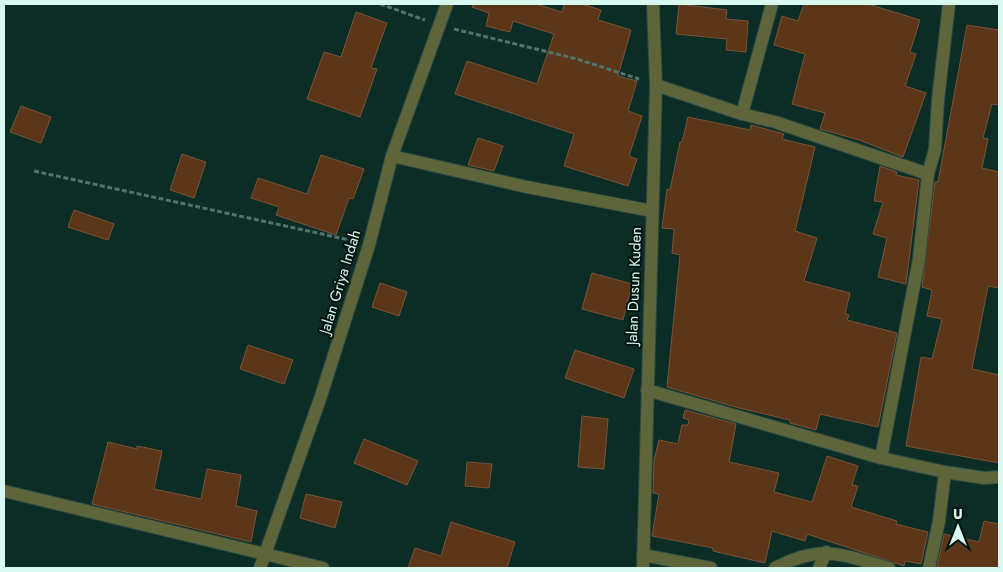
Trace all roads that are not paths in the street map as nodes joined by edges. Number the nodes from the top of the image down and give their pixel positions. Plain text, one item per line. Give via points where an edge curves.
1 (447, 4) edge
2 (653, 4) edge
3 (772, 4) edge
4 (949, 4) edge
5 (656, 85) junction
6 (742, 114) junction
7 (392, 156) junction
8 (928, 174) junction
9 (652, 211) junction
10 (647, 390) junction
11 (881, 458) junction
12 (945, 472) junction
13 (999, 477) edge
14 (984, 478) junction
15 (999, 483) edge
16 (4, 491) edge
17 (826, 552) junction
18 (265, 554) junction
19 (643, 555) junction
20 (260, 568) edge
21 (323, 568) edge
22 (643, 568) edge
23 (711, 568) edge
24 (775, 568) edge
25 (819, 568) edge
26 (889, 568) edge
27 (929, 568) edge

1 - 7 street, Jalan Griya Indah
2 - 5 street, Jalan Dusun Kuden
3 - 6 street
4 - 8 street via 935,149
5 - 6 street
5 - 9 street, Jalan Dusun Kuden
6 - 8 street
7 - 9 street
7 - 18 street, Jalan Griya Indah via 369,245 320,399
8 - 11 street via 919,258
9 - 10 street, Jalan Dusun Kuden
10 - 11 street
10 - 19 street, Jalan Dusun Kuden
11 - 12 street
12 - 14 street
12 - 27 street
13 - 14 street
14 - 15 street
16 - 18 street
17 - 24 street via 806,554
17 - 25 street
17 - 26 street
18 - 20 street, Jalan Griya Indah
18 - 21 street
19 - 22 street, Jalan Dusun Kuden
19 - 23 street

